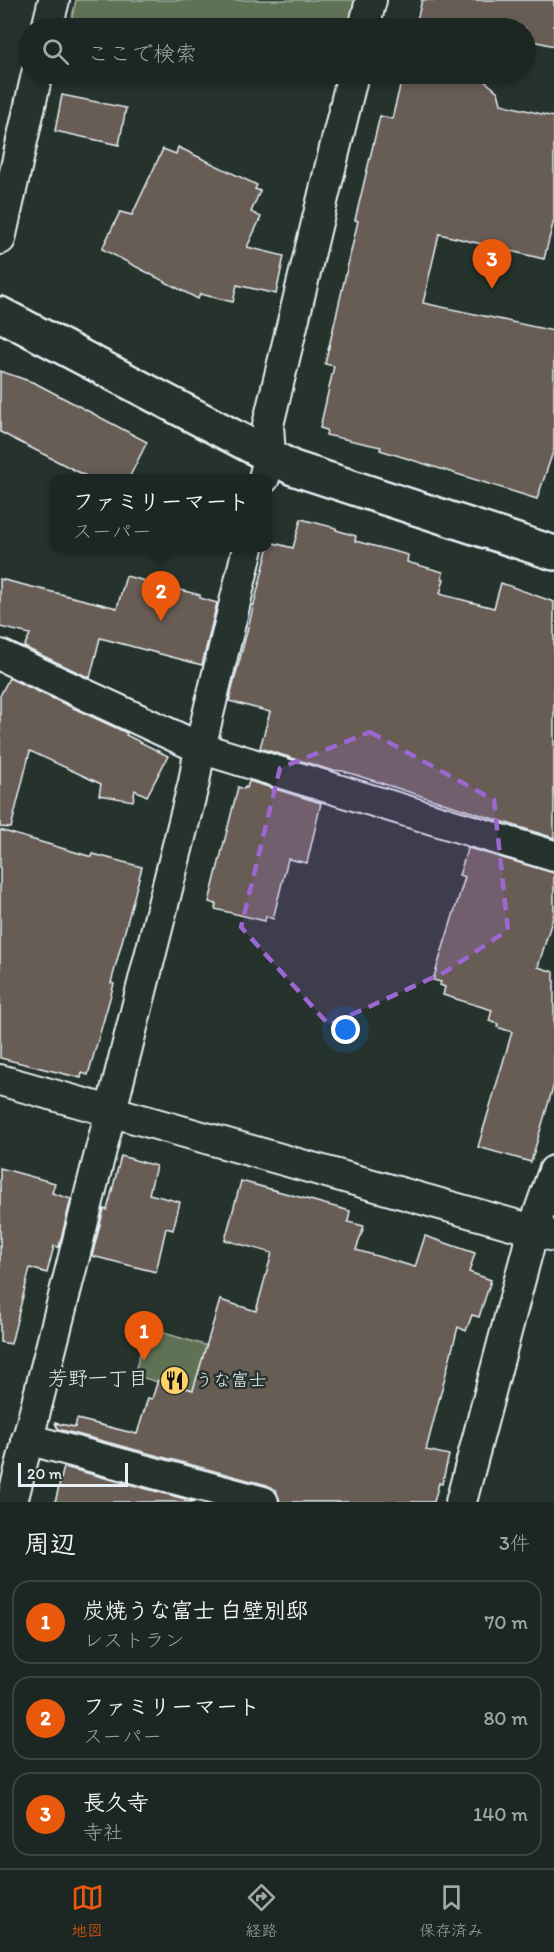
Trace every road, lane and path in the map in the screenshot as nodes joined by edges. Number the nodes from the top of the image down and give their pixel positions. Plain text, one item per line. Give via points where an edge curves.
1 (54, 0) edge
2 (371, 0) edge
3 (50, 18) edge
4 (366, 18) edge
5 (35, 84) edge
6 (351, 84) edge
7 (0, 239) edge
8 (0, 314) edge
9 (267, 467) edge
10 (247, 552) edge
11 (554, 553) edge
12 (0, 655) edge
13 (200, 748) junction
14 (554, 856) edge
15 (0, 1080) edge
16 (111, 1112) junction
17 (554, 1172) edge
18 (543, 1233) edge
19 (27, 1439) junction
20 (12, 1502) edge
21 (263, 1502) edge
22 (461, 1502) edge

1 - 3 street
2 - 4 street
5 - 7 street
6 - 9 street via 268,425
8 - 9 street
9 - 11 street via 293,468
10 - 13 street
12 - 13 street
13 - 14 street
13 - 16 street
15 - 16 street
16 - 18 street
16 - 19 street
17 - 18 street
18 - 22 street
19 - 20 street
19 - 21 street

